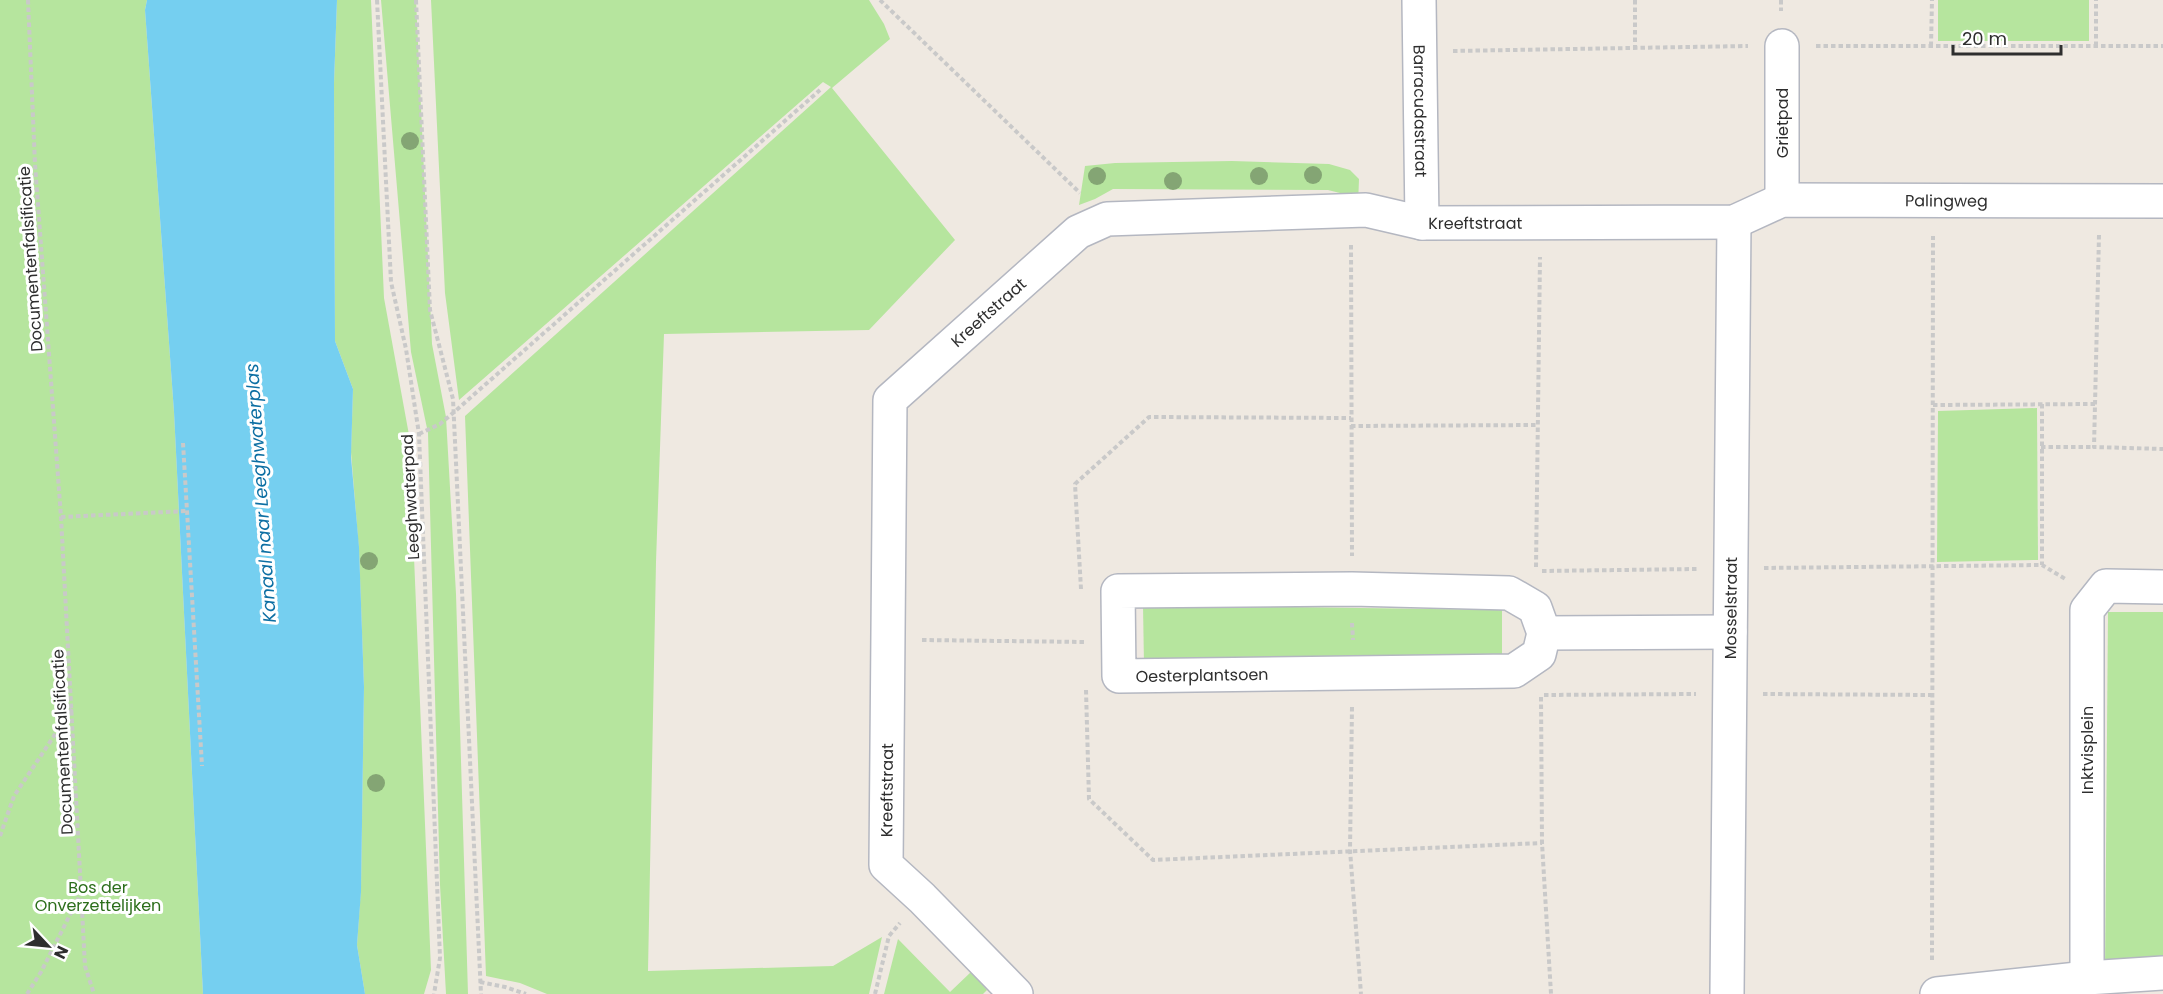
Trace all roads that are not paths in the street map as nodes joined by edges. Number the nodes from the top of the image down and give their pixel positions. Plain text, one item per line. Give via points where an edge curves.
1 (1419, 0) edge
2 (1782, 46) dead end
3 (1782, 200) junction
4 (2163, 201) edge
5 (1734, 222) junction
6 (1422, 223) junction
7 (2163, 587) edge
8 (1730, 632) junction
9 (1542, 644) junction
10 (2163, 973) edge
11 (2087, 978) junction
12 (1934, 982) edge
13 (1016, 994) edge
14 (1727, 994) edge

1 - 6 street, Barracudastraat
2 - 3 street, Grietpad
3 - 4 street, Palingweg
3 - 5 street, Palingweg
5 - 6 street, Kreeftstraat
5 - 8 street, Mosselstraat
6 - 13 street, Kreeftstraat via 1366,210 1107,219 1078,232 890,400 886,865
7 - 11 street, Inktvisplein via 2106,586 2086,610
8 - 9 street
8 - 14 street, Mosselstraat
9 - 9 street, Oesterplantsoen via 1535,608 1509,593 1352,589 1118,591 1119,676 1514,671
10 - 11 street
11 - 12 street

